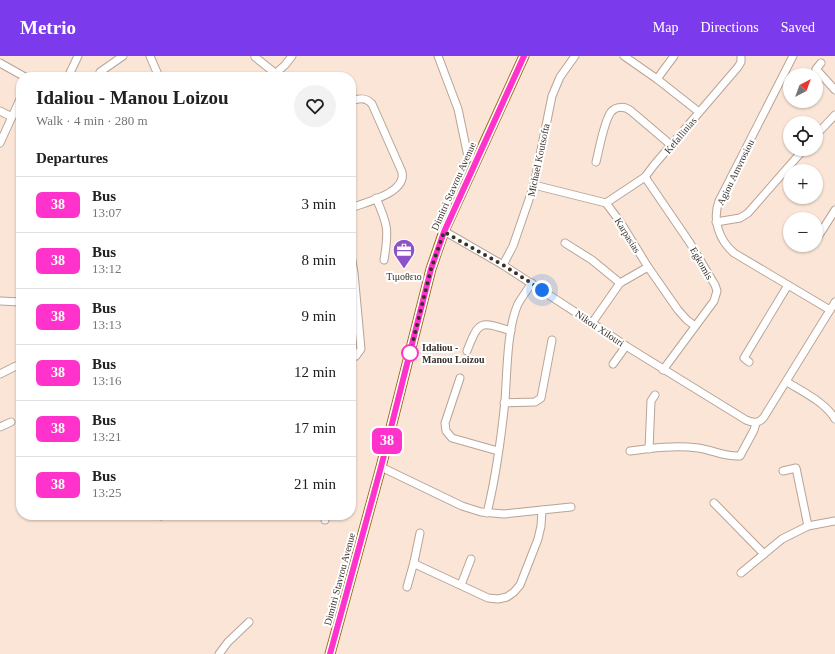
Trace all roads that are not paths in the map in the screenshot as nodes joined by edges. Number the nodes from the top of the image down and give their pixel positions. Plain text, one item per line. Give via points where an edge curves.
1 (78, 56) edge
2 (123, 56) edge
3 (150, 56) edge
4 (292, 56) edge
5 (438, 56) edge
6 (524, 56) edge
7 (575, 56) edge
8 (624, 56) edge
9 (674, 56) edge
10 (741, 56) edge
11 (793, 56) edge
12 (255, 58) dead end
13 (0, 63) edge
14 (821, 63) dead end
15 (16, 72) edge
16 (70, 72) edge
17 (100, 72) dead end
18 (157, 72) edge
19 (274, 72) edge
20 (280, 72) edge
21 (656, 79) junction
22 (835, 90) edge
23 (356, 100) edge
24 (16, 108) edge
25 (0, 111) edge
26 (699, 112) junction
27 (835, 115) edge
28 (12, 117) junction
29 (823, 128) edge
30 (0, 143) edge
31 (671, 145) junction
32 (798, 156) edge
33 (476, 160) junction
34 (596, 162) dead end
35 (645, 177) junction
36 (534, 184) junction
37 (376, 198) junction
38 (606, 203) junction
39 (356, 206) edge
40 (835, 210) edge
41 (716, 222) junction
42 (823, 229) edge
43 (444, 232) junction
44 (565, 243) dead end
45 (384, 260) dead end
46 (503, 265) junction
47 (648, 267) junction
48 (532, 283) junction
49 (620, 283) junction
50 (788, 285) junction
51 (356, 295) edge
52 (0, 301) edge
53 (16, 302) edge
54 (835, 302) edge
55 (830, 310) junction
56 (592, 322) junction
57 (695, 326) junction
58 (511, 331) junction
59 (552, 340) dead end
60 (626, 346) junction
61 (467, 351) dead end
62 (356, 356) edge
63 (749, 362) dead end
64 (613, 364) dead end
65 (16, 366) dead end
66 (663, 370) junction
67 (0, 374) edge
68 (460, 378) dead end
69 (787, 382) junction
70 (655, 395) dead end
71 (504, 402) junction
72 (835, 405) edge
73 (831, 412) junction
74 (835, 419) edge
75 (11, 422) dead end
76 (756, 423) junction
77 (0, 427) edge
78 (649, 449) junction
79 (498, 451) junction
80 (630, 451) dead end
81 (381, 467) junction
82 (783, 471) dead end
83 (714, 503) dead end
84 (572, 507) dead end
85 (542, 510) junction
86 (487, 513) junction
87 (835, 521) edge
88 (808, 526) junction
89 (420, 533) dead end
90 (764, 554) junction
91 (471, 559) dead end
92 (414, 562) junction
93 (741, 573) dead end
94 (461, 585) junction
95 (406, 587) dead end
96 (249, 622) dead end
97 (219, 654) edge
98 (330, 654) edge

1 - 16 street
2 - 17 street
3 - 18 street
4 - 20 street
5 - 33 street via 458,109 467,152
6 - 33 main road, Dimitri Stavrou Avenue
7 - 36 street, Michael Koutsofta via 560,77 552,96
8 - 21 street
9 - 21 street
10 - 26 street, Kefallinias via 738,66
11 - 41 street, Agiou Amvrosiou via 722,196 716,211
12 - 19 street
13 - 15 street
14 - 22 street via 816,69
21 - 26 street
23 - 37 street via 362,98 372,104 402,174 402,181 396,189
24 - 28 street
25 - 28 street
26 - 31 street, Kefallinias
27 - 29 street
28 - 30 street
31 - 34 street via 631,111 619,108 613,110 608,118
31 - 35 street, Kefallinias
32 - 41 street via 748,213 734,220
33 - 43 main road, Dimitri Stavrou Avenue
35 - 38 street, Kefallinias
35 - 57 street, Egkomis via 690,243 716,288 714,301
36 - 38 street
36 - 46 street, Michael Koutsofta via 514,246
37 - 39 street
37 - 45 street via 386,222 388,239
38 - 47 street, Karpasias
40 - 42 street
41 - 50 street via 720,235 731,250
43 - 46 street, Nikou Xilouri
43 - 81 main road, Dimitri Stavrou Avenue via 431,269
44 - 49 street via 592,260
46 - 48 street, Nikou Xilouri
47 - 49 street
47 - 57 street, Karpasias via 678,310
48 - 56 street, Nikou Xilouri
48 - 58 street via 518,304
49 - 56 street
50 - 55 street
50 - 63 street via 744,358
51 - 62 street via 361,349
52 - 53 street
54 - 55 street
55 - 69 street
56 - 60 street, Nikou Xilouri
57 - 66 street, Egkomis
58 - 61 street via 491,324 483,325 476,330
58 - 71 street
59 - 71 street via 541,398 535,402
60 - 64 street
60 - 66 street, Nikou Xilouri
65 - 67 street
66 - 76 street, Nikou Xilouri via 746,420
68 - 79 street via 445,423 446,431 450,437
69 - 73 street
69 - 76 street via 761,421
70 - 78 street via 651,402
71 - 79 street
72 - 73 street
73 - 74 street
75 - 77 street
76 - 78 street via 740,456 731,457 698,448
78 - 80 street
79 - 86 street via 496,475
81 - 86 street via 462,506
81 - 98 main road, Dimitri Stavrou Avenue
82 - 88 street via 796,468
83 - 90 street
84 - 85 street
85 - 86 street
85 - 94 street via 538,539 520,585 514,592 507,597 488,598
87 - 88 street
88 - 90 street via 782,539
89 - 92 street
90 - 93 street
91 - 94 street
92 - 94 street
92 - 95 street
96 - 97 street

